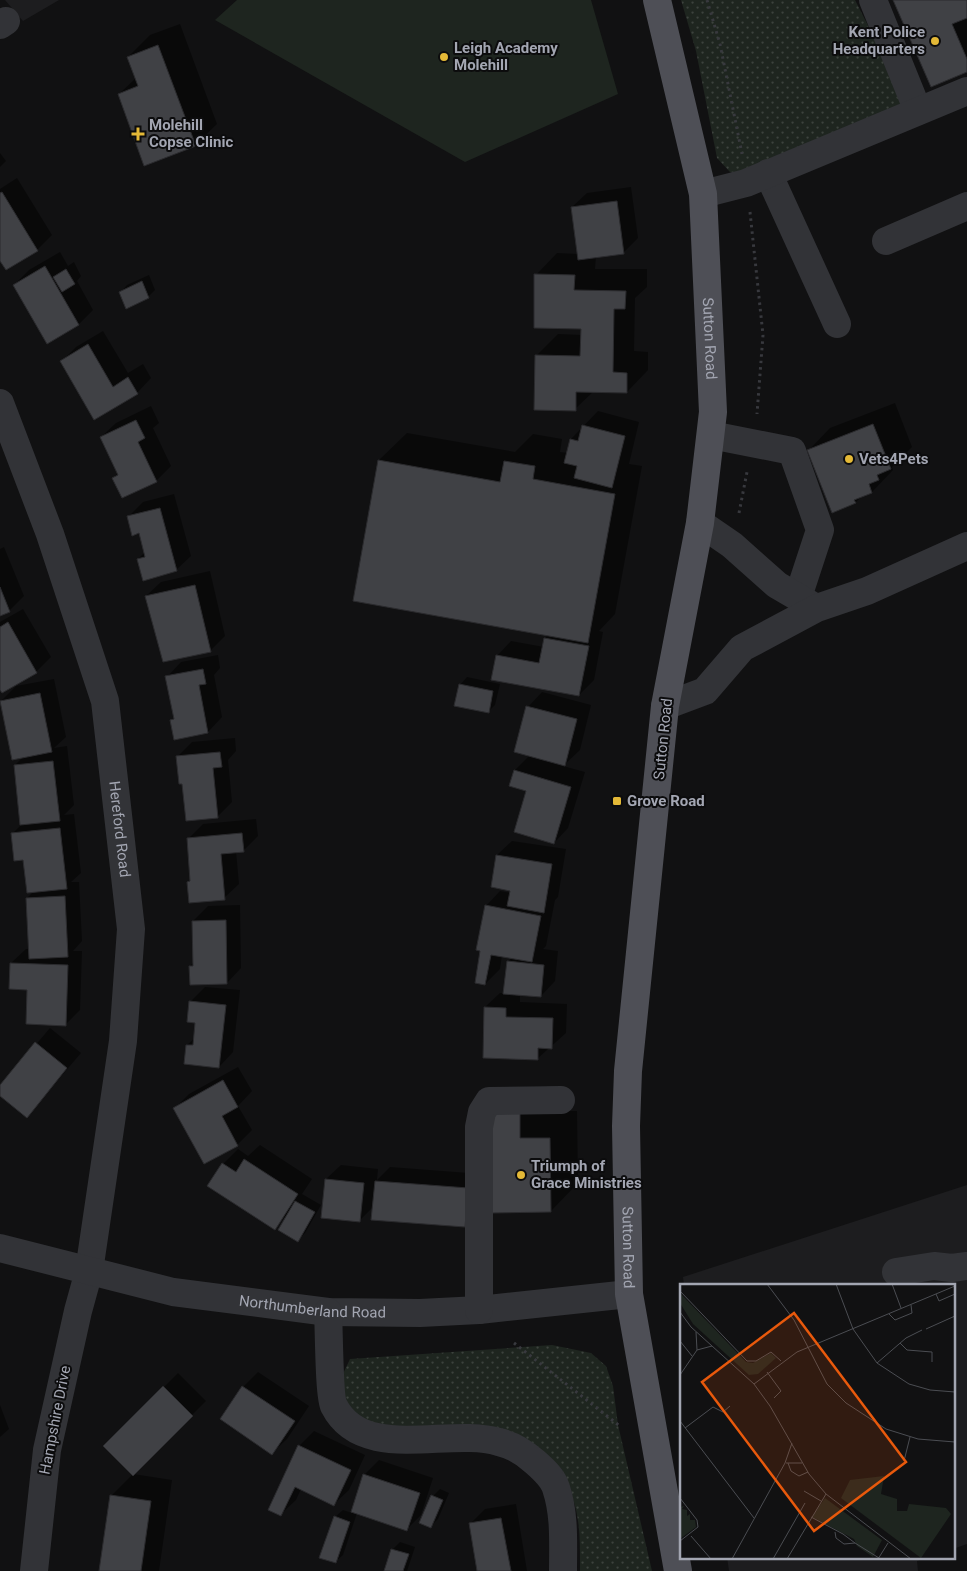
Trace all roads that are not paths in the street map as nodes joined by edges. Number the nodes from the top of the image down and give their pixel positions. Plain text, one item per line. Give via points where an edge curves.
1 (657, 0) edge
2 (873, 0) edge
3 (967, 91) edge
4 (918, 111) junction
5 (757, 178) junction
6 (703, 194) junction
7 (967, 206) edge
8 (886, 241) dead end
9 (837, 324) dead end
10 (0, 402) edge
11 (710, 436) junction
12 (700, 523) junction
13 (967, 546) edge
14 (807, 602) junction
15 (665, 706) junction
16 (561, 1100) dead end
17 (0, 1248) edge
18 (967, 1266) edge
19 (89, 1271) junction
20 (896, 1272) dead end
21 (629, 1294) junction
22 (479, 1310) junction
23 (328, 1312) junction
24 (34, 1571) edge
25 (563, 1571) edge
26 (678, 1571) edge

1 - 6 main road, Sutton Road
2 - 4 street
3 - 4 street
4 - 5 street
5 - 6 street
5 - 9 street
6 - 11 main road, Sutton Road via 713,412
7 - 8 street
10 - 19 street, Hereford Road via 50,534 105,701 131,929 124,1040
11 - 12 main road, Sutton Road
11 - 14 street via 792,451 820,530
12 - 14 street via 732,545 777,585
12 - 15 main road, Sutton Road
13 - 14 street via 867,591
14 - 15 street via 742,648 705,691
15 - 21 main road, Sutton Road via 628,1071
16 - 22 street via 489,1101 482,1112 479,1127
17 - 19 street, Northumberland Road
18 - 20 street via 934,1266
19 - 23 street, Northumberland Road via 173,1292
19 - 24 street, Hampshire Drive via 47,1450
21 - 22 street, Northumberland Road
21 - 26 main road, Sutton Road
22 - 23 street, Northumberland Road
23 - 25 street via 333,1405 347,1424 365,1435 386,1439 467,1438 499,1442 525,1454 546,1472 556,1486 563,1513

